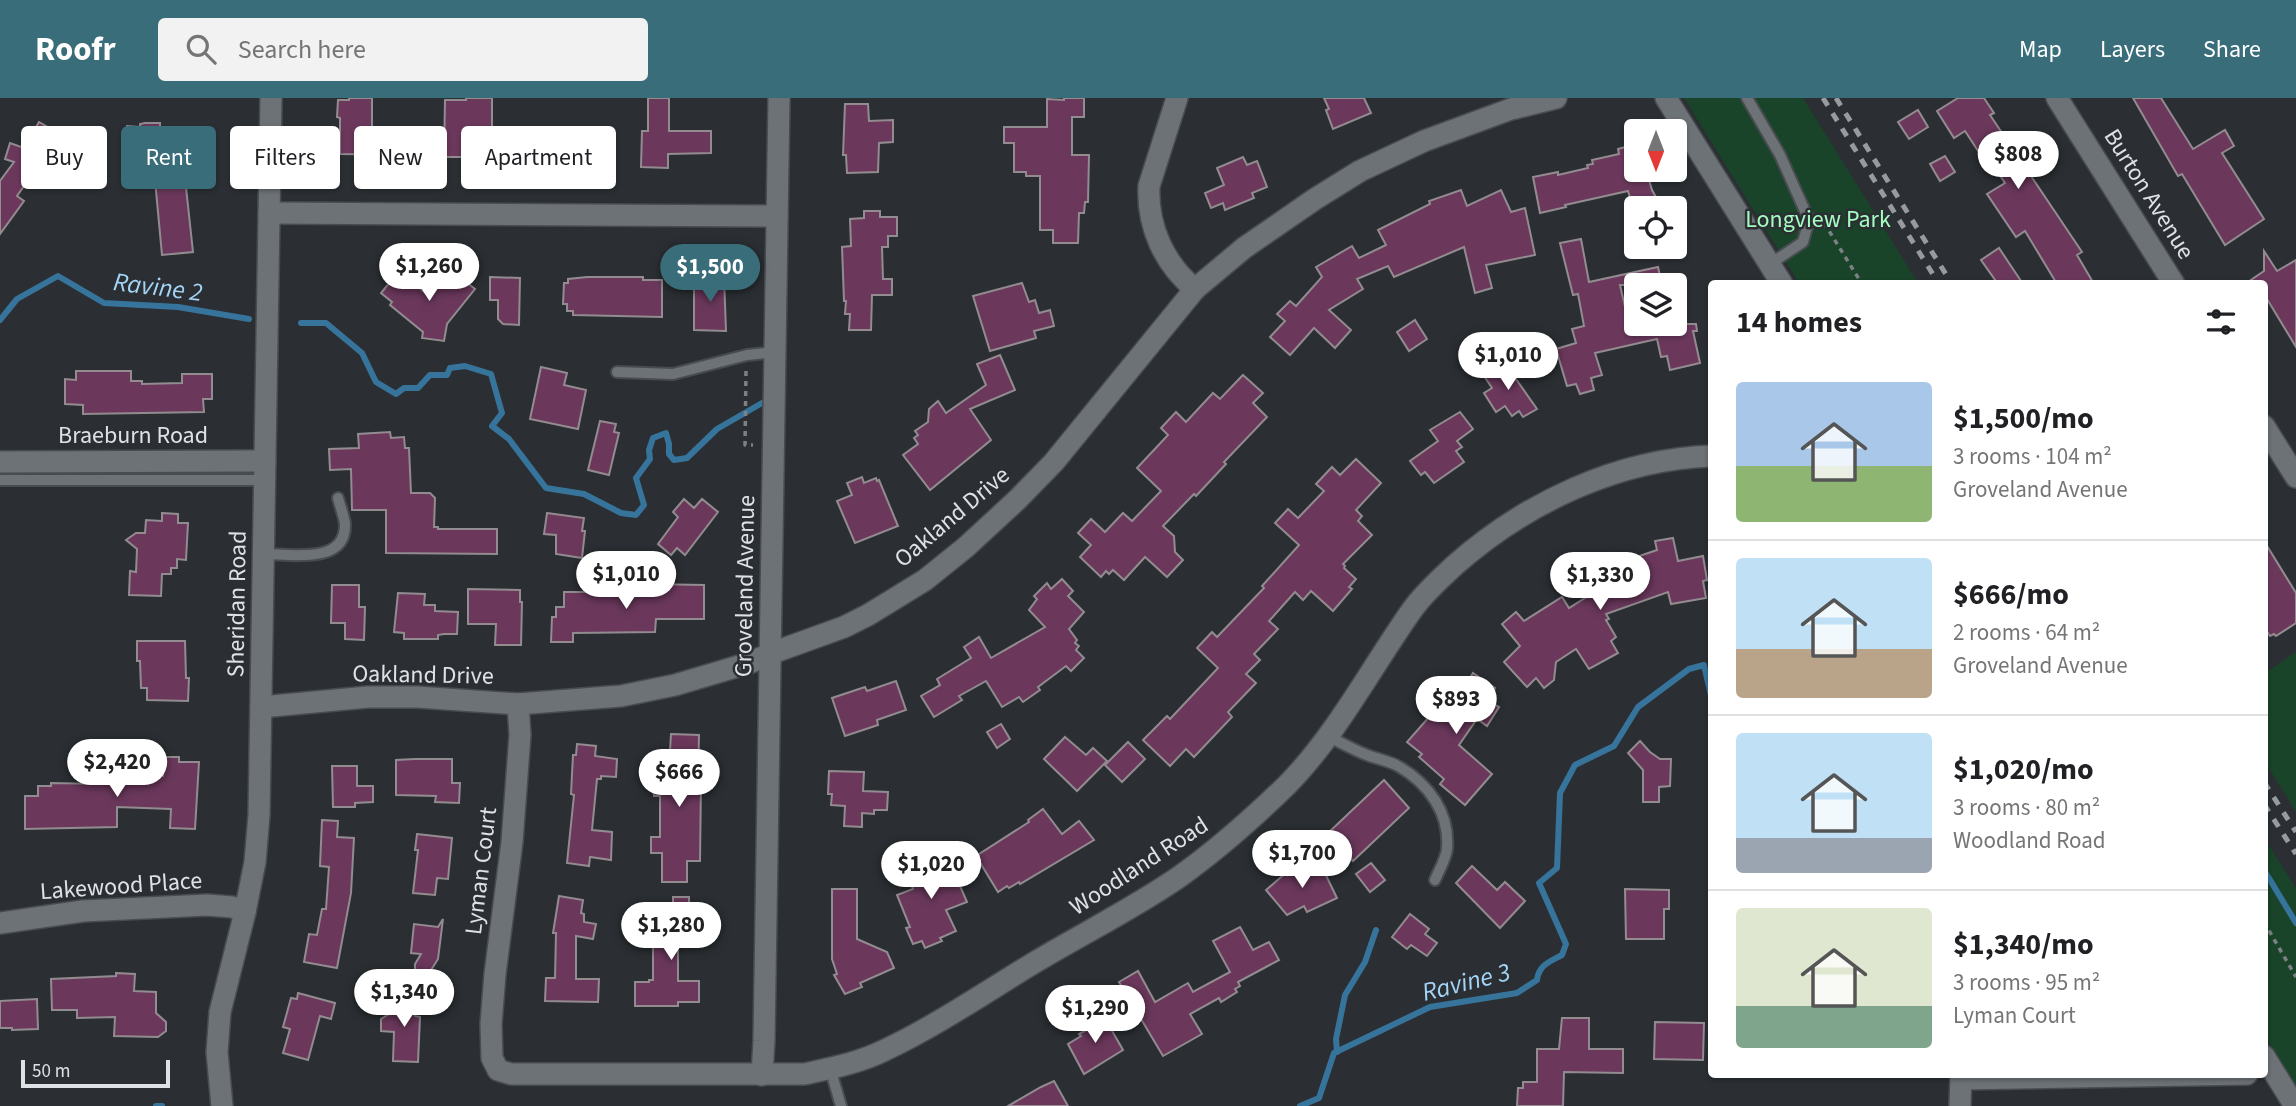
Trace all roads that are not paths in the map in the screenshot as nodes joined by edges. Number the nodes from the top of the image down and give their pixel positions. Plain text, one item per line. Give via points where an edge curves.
1 (271, 98) edge
2 (779, 98) edge
3 (1177, 98) edge
4 (1556, 98) edge
5 (1666, 98) edge
6 (1747, 98) edge
7 (2057, 98) edge
8 (269, 213) junction
9 (777, 216) junction
10 (1770, 264) junction
11 (1780, 280) edge
12 (2171, 280) edge
13 (1195, 289) junction
14 (775, 352) junction
15 (617, 372) dead end
16 (2268, 432) edge
17 (1708, 456) edge
18 (0, 462) edge
19 (265, 471) junction
20 (2296, 477) edge
21 (0, 480) edge
22 (338, 498) dead end
23 (264, 554) junction
24 (772, 653) junction
25 (518, 704) junction
26 (261, 707) junction
27 (1328, 737) junction
28 (1436, 880) dead end
29 (245, 912) junction
30 (0, 923) edge
31 (830, 1068) junction
32 (2268, 1068) edge
33 (555, 1074) joint
34 (762, 1075) junction
35 (1961, 1078) edge
36 (222, 1106) edge
37 (841, 1106) edge
38 (1960, 1106) edge
39 (2295, 1106) edge

1 - 8 street, Sheridan Road
2 - 9 street, Groveland Avenue
3 - 13 street via 1148,199 1152,225 1166,256
4 - 13 street, Oakland Drive via 1424,141 1360,171 1244,248
5 - 10 street
6 - 10 lane via 1810,220 1803,242
7 - 12 street, Burton Avenue
8 - 9 street
8 - 19 street, Sheridan Road
9 - 14 street, Groveland Avenue
10 - 11 street
13 - 24 street, Oakland Drive via 1054,461 966,547 925,580 867,615
14 - 15 lane via 673,374
14 - 24 street, Groveland Avenue
16 - 20 street
17 - 27 street, Woodland Road via 1619,471 1571,489 1472,550 1414,607
18 - 19 street, Braeburn Road
19 - 21 lane
19 - 23 street, Sheridan Road
22 - 23 lane via 344,537 333,550 318,555
23 - 26 street, Sheridan Road
24 - 25 street, Oakland Drive via 675,685 621,696
24 - 34 street, Groveland Avenue
25 - 26 street, Oakland Drive via 368,697
25 - 33 street, Lyman Court via 520,734 495,974 492,1058 498,1070 511,1074
26 - 29 street, Sheridan Road via 259,816
27 - 28 lane via 1397,765 1432,796 1446,827 1447,852
27 - 31 street, Woodland Road via 1233,836 1177,878 884,1051
29 - 30 street, Lakewood Place via 193,906 83,911
29 - 36 street, Sheridan Road via 220,1012 217,1052
31 - 34 street, Woodland Road
31 - 37 lane
32 - 39 street
33 - 34 street, Woodland Road
35 - 38 street

